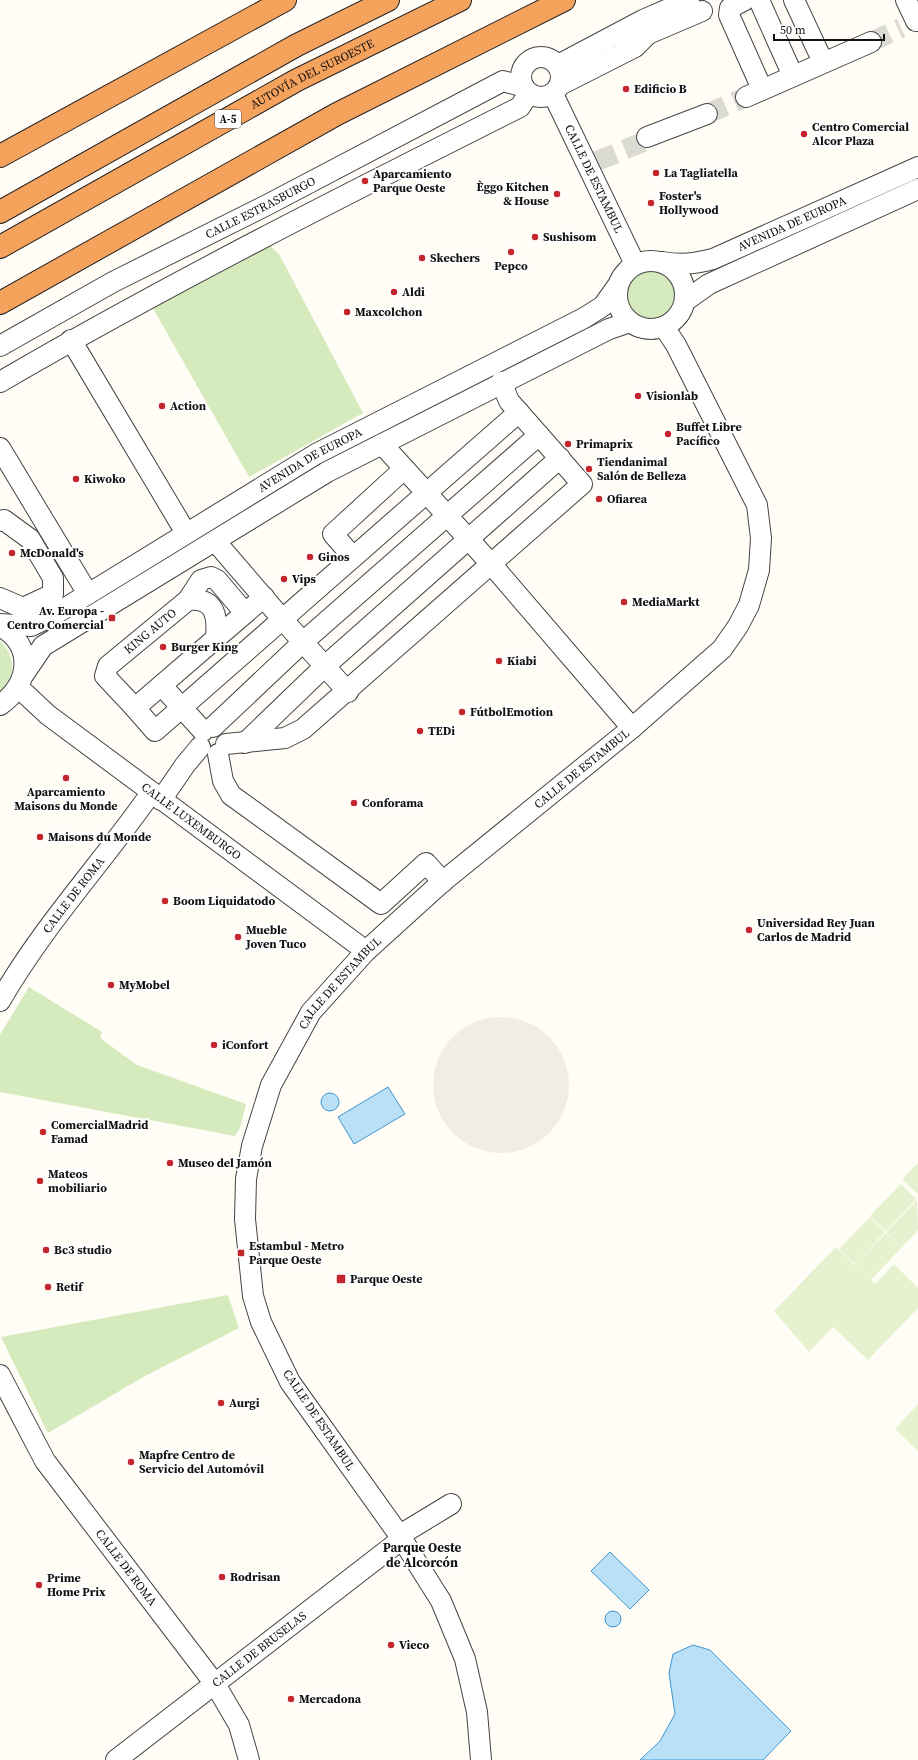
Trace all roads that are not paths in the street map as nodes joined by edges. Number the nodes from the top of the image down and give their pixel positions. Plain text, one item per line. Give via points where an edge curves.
1 (285, 0) edge
2 (388, 0) edge
3 (460, 0) edge
4 (564, 0) edge
5 (745, 0) edge
6 (758, 0) edge
7 (794, 0) edge
8 (906, 0) edge
9 (696, 6) edge
10 (912, 23) edge
11 (648, 34) junction
12 (616, 35) junction
13 (871, 42) tunnel mouth
14 (823, 62) junction
15 (558, 65) junction
16 (793, 76) junction
17 (556, 89) junction
18 (527, 90) junction
19 (707, 114) tunnel mouth
20 (650, 138) tunnel mouth
21 (0, 156) edge
22 (918, 167) edge
23 (918, 189) edge
24 (267, 205) junction
25 (0, 212) edge
26 (279, 228) junction
27 (0, 247) edge
28 (662, 262) junction
29 (635, 264) junction
30 (113, 282) junction
31 (618, 285) junction
32 (685, 301) junction
33 (0, 303) edge
34 (129, 308) junction
35 (630, 322) junction
36 (664, 326) junction
37 (71, 340) junction
38 (0, 346) edge
39 (0, 382) edge
40 (502, 382) junction
41 (519, 412) junction
42 (539, 435) junction
43 (382, 444) junction
44 (0, 448) edge
45 (560, 458) junction
46 (404, 469) junction
47 (426, 492) junction
48 (447, 516) junction
49 (0, 521) edge
50 (186, 533) junction
51 (468, 539) junction
52 (215, 541) junction
53 (353, 557) junction
54 (492, 565) junction
55 (88, 594) junction
56 (264, 597) junction
57 (0, 598) edge
58 (188, 600) junction
59 (245, 613) junction
60 (283, 620) junction
61 (0, 625) edge
62 (216, 638) junction
63 (303, 642) junction
64 (325, 666) junction
65 (22, 681) junction
66 (162, 686) junction
67 (348, 692) junction
68 (0, 705) edge
69 (135, 708) junction
70 (183, 708) junction
71 (632, 728) junction
72 (218, 741) junction
73 (156, 796) junction
74 (443, 882) junction
75 (366, 951) junction
76 (0, 1001) edge
77 (0, 1375) edge
78 (451, 1504) dead end
79 (401, 1537) junction
80 (215, 1684) junction
81 (116, 1760) edge
82 (249, 1760) edge
83 (481, 1760) edge

1 - 21 highway
2 - 25 highway, A-5 via 297,45
3 - 27 highway, AUTOVÍA DEL SUROESTE / A-5 via 297,80
4 - 33 highway via 337,114
5 - 16 street via 730,8 729,15 754,93
6 - 16 street
7 - 14 street
8 - 10 street
9 - 11 street
9 - 12 street via 644,20
11 - 12 street
11 - 17 street via 635,46
12 - 15 street
13 - 14 street
14 - 16 street
15 - 17 street via 562,78
15 - 18 street via 547,57 533,58 521,74
17 - 18 street via 541,97
17 - 29 street, CALLE DE ESTAMBUL
18 - 24 street, CALLE ESTRASBURGO via 503,81
18 - 26 street via 520,106
19 - 20 street
22 - 28 street, AVENIDA DE EUROPA via 713,259 693,265
23 - 32 street, AVENIDA DE EUROPA via 709,284
24 - 26 street
24 - 30 street, CALLE ESTRASBURGO
26 - 34 street
28 - 29 street via 653,260
28 - 32 street via 670,266 682,281
29 - 31 street via 628,269
30 - 34 street
30 - 38 street, CALLE ESTRASBURGO
31 - 35 street via 618,306
31 - 50 street, AVENIDA DE EUROPA via 603,306 584,318 316,454
32 - 36 street via 674,320
34 - 37 street
35 - 36 street via 641,328
35 - 40 street, AVENIDA DE EUROPA via 609,329
36 - 71 street, CALLE DE ESTAMBUL via 757,505 761,538 759,570 750,605 722,649
37 - 39 street
37 - 50 street
40 - 41 street via 507,398
40 - 43 street, AVENIDA DE EUROPA
41 - 42 street
41 - 47 street
42 - 45 street
42 - 48 street
43 - 46 street
43 - 52 street, AVENIDA DE EUROPA via 327,472
44 - 55 street
45 - 51 street
45 - 54 street via 582,484
46 - 47 street
46 - 53 street via 333,534
47 - 48 street
47 - 53 street
48 - 51 street
48 - 63 street
49 - 57 street via 4,520 30,539 53,578 53,594 23,608
50 - 55 street, AVENIDA DE EUROPA
51 - 54 street
51 - 64 street
52 - 56 street
52 - 65 street, AVENIDA DE EUROPA via 43,646
53 - 60 street
54 - 67 street
54 - 71 street
55 - 61 street, AVENIDA DE EUROPA via 31,626
56 - 59 street
56 - 60 street
58 - 59 street via 201,580 211,578 217,580
58 - 62 street, KING AUTO via 197,599 211,605 218,620
58 - 69 street, KING AUTO via 108,666 105,676
59 - 62 street
60 - 63 street
60 - 70 street
61 - 65 street via 15,638 22,649
62 - 66 street
63 - 64 street
63 - 72 street
64 - 67 street
64 - 72 street
65 - 68 street, AVENIDA DE EUROPA via 10,698
65 - 73 street, CALLE LUXEMBURGO via 48,714
66 - 69 street
66 - 70 street
67 - 72 street via 303,729 285,738
69 - 70 street via 155,731
70 - 72 street
71 - 74 street, CALLE DE ESTAMBUL
72 - 73 street, CALLE DE ROMA via 185,765
72 - 74 street via 224,781 231,795 381,904 426,863
73 - 75 street, CALLE LUXEMBURGO
73 - 76 street, CALLE DE ROMA via 130,823 41,937
74 - 75 street, CALLE DE ESTAMBUL
75 - 79 street, CALLE DE ESTAMBUL via 311,1012 271,1085 252,1146 246,1179 245,1219 253,1296 261,1322 290,1382
77 - 80 street, CALLE DE ROMA via 45,1461
78 - 79 street, CALLE DE BRUSELAS
79 - 80 street, CALLE DE BRUSELAS
79 - 83 street, CALLE DE ESTAMBUL via 441,1601 464,1659 477,1712
80 - 81 street, CALLE DE BRUSELAS
80 - 82 street, CALLE DE ROMA via 239,1725

